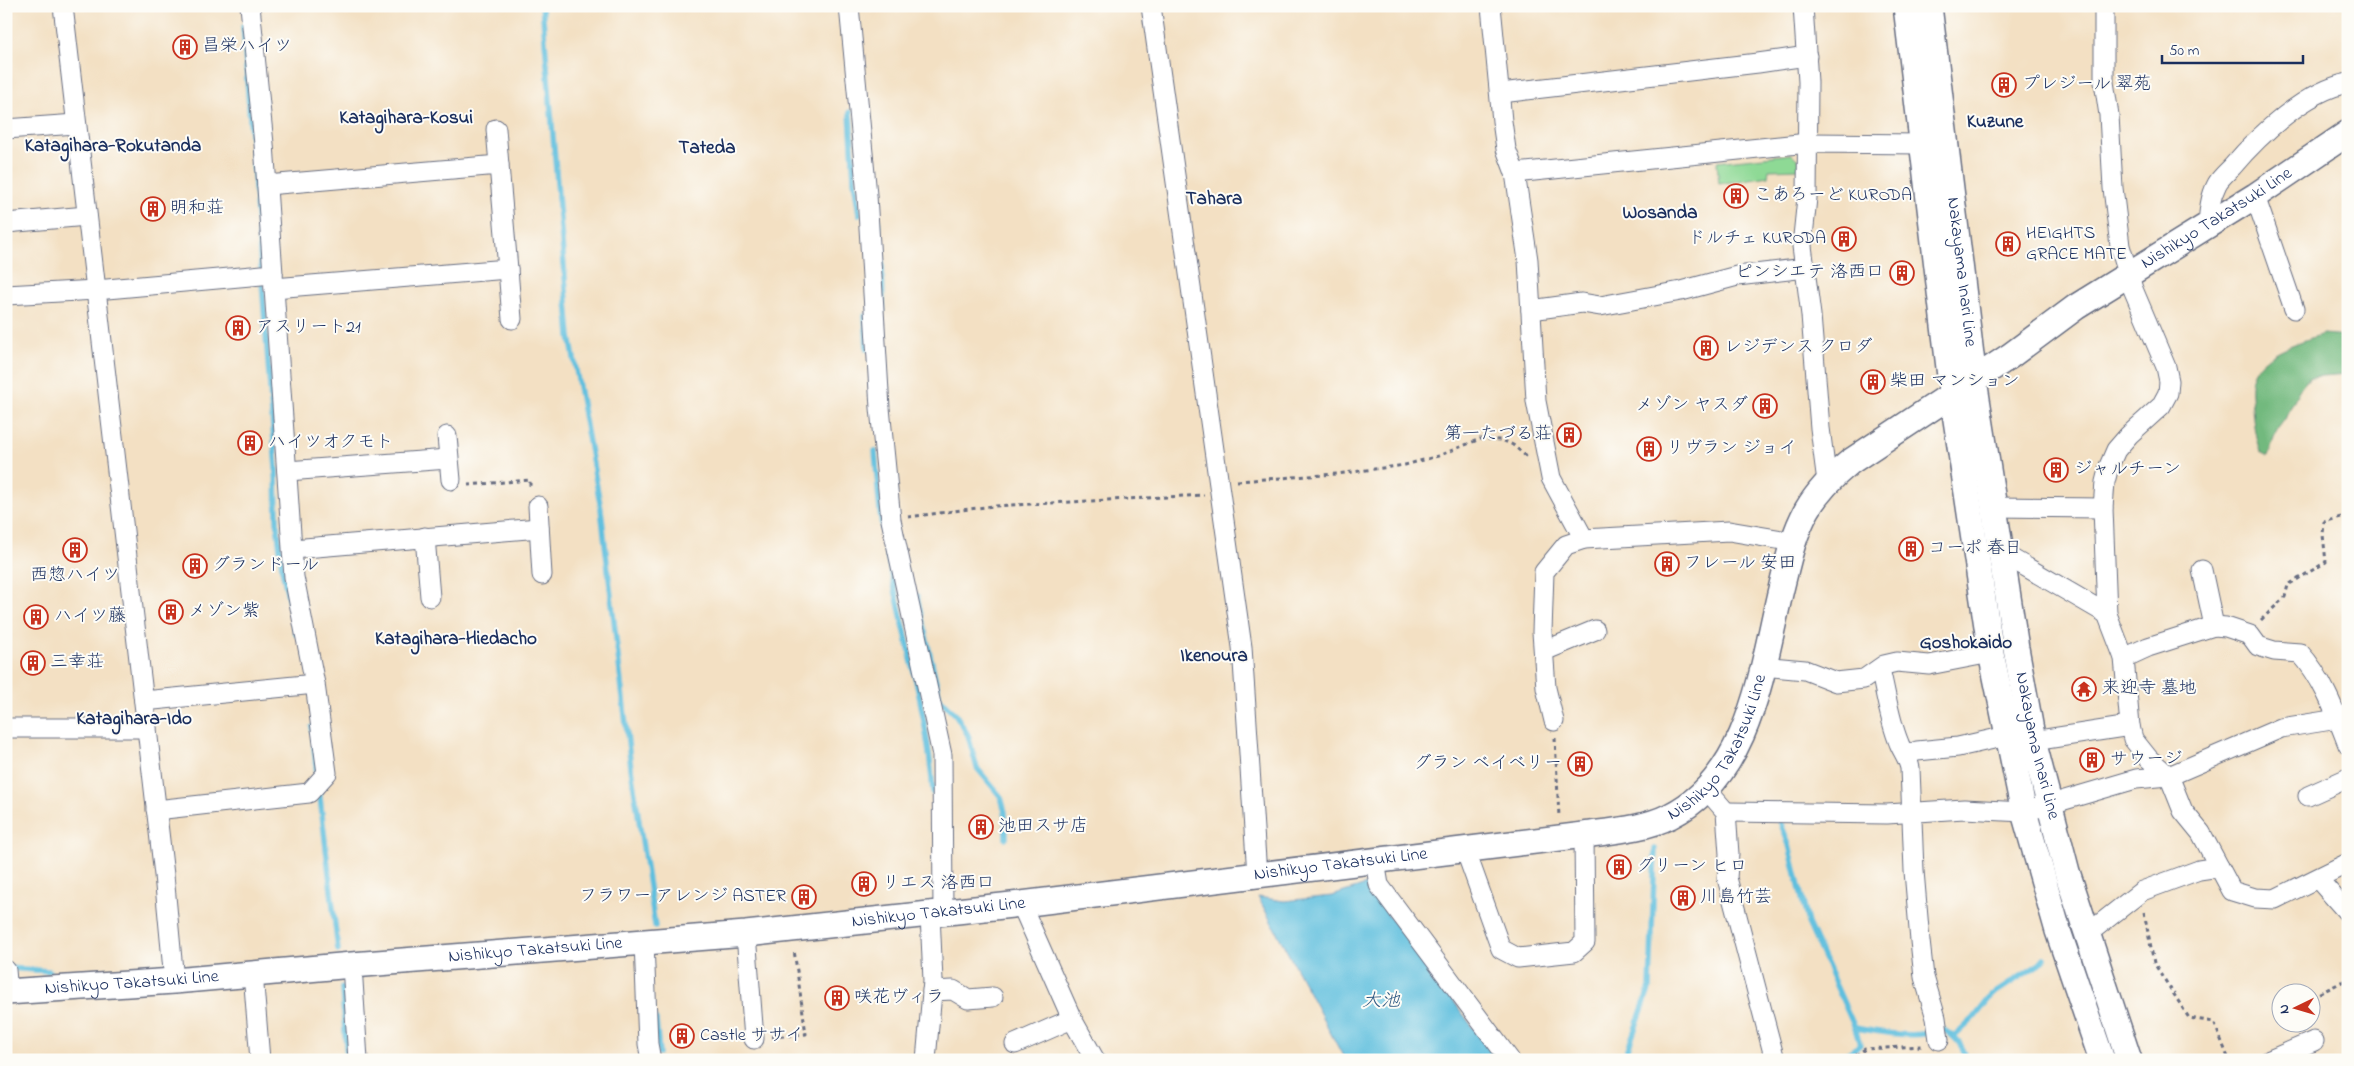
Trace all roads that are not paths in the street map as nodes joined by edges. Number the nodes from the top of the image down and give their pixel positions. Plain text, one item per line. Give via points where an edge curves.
1 (63, 6) edge
2 (250, 6) edge
3 (849, 6) edge
4 (1151, 6) edge
5 (1491, 6) edge
6 (1803, 6) edge
7 (1906, 6) edge
8 (1929, 6) edge
9 (2104, 6) edge
10 (1807, 56) junction
11 (2348, 83) edge
12 (1500, 93) junction
13 (76, 124) junction
14 (6, 129) edge
15 (496, 129) dead end
16 (2348, 133) edge
17 (1808, 143) junction
18 (1923, 144) junction
19 (498, 165) junction
20 (1514, 173) junction
21 (267, 185) junction
22 (2255, 196) junction
23 (87, 216) junction
24 (6, 223) edge
25 (2208, 225) junction
26 (1806, 268) junction
27 (508, 269) junction
28 (2130, 274) junction
29 (274, 281) junction
30 (96, 290) junction
31 (6, 295) edge
32 (2294, 309) dead end
33 (1530, 310) junction
34 (512, 319) dead end
35 (1974, 380) junction
36 (1952, 393) junction
37 (447, 436) dead end
38 (448, 459) junction
39 (287, 471) junction
40 (451, 480) road end
41 (1827, 482) junction
42 (538, 506) road end
43 (1994, 506) junction
44 (2103, 508) junction
45 (539, 528) junction
46 (426, 537) junction
47 (1584, 539) junction
48 (1794, 542) junction
49 (293, 549) junction
50 (2002, 553) junction
51 (2202, 570) dead end
52 (542, 575) dead end
53 (430, 597) dead end
54 (2107, 614) junction
55 (2214, 626) junction
56 (1594, 630) dead end
57 (1544, 651) junction
58 (1991, 653) junction
59 (2124, 658) junction
60 (1762, 666) junction
61 (1880, 669) junction
62 (315, 684) junction
63 (144, 701) junction
64 (2343, 717) edge
65 (1554, 721) road end
66 (2130, 726) junction
67 (6, 728) edge
68 (147, 728) junction
69 (2007, 736) junction
70 (2033, 741) junction
71 (2348, 745) edge
72 (1906, 755) junction
73 (2169, 776) junction
74 (2348, 778) edge
75 (1707, 790) junction
76 (2308, 796) dead end
77 (2049, 806) junction
78 (156, 810) junction
79 (1726, 812) junction
80 (1912, 812) junction
81 (2024, 812) junction
82 (1572, 836) junction
83 (1465, 849) junction
84 (1375, 861) junction
85 (2348, 863) edge
86 (2219, 867) junction
87 (1257, 875) junction
88 (2318, 878) junction
89 (1020, 904) junction
90 (2348, 913) edge
91 (937, 914) junction
92 (746, 934) junction
93 (2086, 935) junction
94 (644, 942) junction
95 (352, 965) junction
96 (253, 973) junction
97 (7, 981) edge
98 (174, 981) junction
99 (932, 991) junction
100 (993, 997) dead end
101 (1072, 1019) junction
102 (754, 1039) road end
103 (1939, 1040) road end
104 (2314, 1041) dead end
105 (1015, 1044) dead end
106 (260, 1060) edge
107 (358, 1060) edge
108 (651, 1060) edge
109 (926, 1060) edge
110 (1094, 1060) edge
111 (1510, 1060) edge
112 (1775, 1060) edge
113 (2102, 1060) edge
114 (2128, 1060) edge
115 (2270, 1060) edge

1 - 13 street
2 - 21 street
3 - 91 street via 867,195 880,408 891,520 942,755
4 - 87 street via 1242,647
5 - 12 street
6 - 10 street
7 - 18 main road, Nakayama Inari Line
8 - 35 main road, Nakayama Inari Line
9 - 28 street via 2104,82 2114,188 2120,246
10 - 12 street
10 - 17 street
11 - 25 street via 2336,85 2305,102 2248,149 2217,184 2209,206
12 - 20 street via 1506,149
13 - 14 street
13 - 23 street
15 - 19 street
16 - 22 main road, Nishikyo Takatsuki Line
17 - 18 street
17 - 20 street
17 - 26 street via 1802,246
18 - 36 main road, Nakayama Inari Line
19 - 21 street
19 - 27 street
20 - 33 street via 1528,260
21 - 29 street
22 - 25 main road, Nishikyo Takatsuki Line
22 - 32 street
23 - 24 street
23 - 30 street
25 - 28 main road, Nishikyo Takatsuki Line
26 - 33 street via 1737,276 1600,306 1582,303
26 - 41 street
27 - 29 street
27 - 34 street
28 - 35 main road, Nishikyo Takatsuki Line via 2076,306
28 - 44 street via 2133,289 2166,367 2169,387 2161,406 2116,450 2105,482
29 - 30 street
29 - 39 street
30 - 31 street
30 - 63 street
33 - 47 street via 1536,401 1551,478
35 - 36 main road, Nishikyo Takatsuki Line
35 - 43 main road, Nakayama Inari Line
36 - 41 main road, Nishikyo Takatsuki Line via 1850,462
36 - 58 main road, Nakayama Inari Line
37 - 38 street
38 - 39 street
38 - 40 street
39 - 49 street
41 - 48 main road, Nishikyo Takatsuki Line via 1807,511
42 - 45 street
43 - 44 street
43 - 50 main road, Nakayama Inari Line
44 - 54 street
45 - 46 street
45 - 52 street
46 - 49 street
46 - 53 street
47 - 48 street via 1729,531
47 - 57 street via 1566,545 1544,572
48 - 60 main road, Nishikyo Takatsuki Line
49 - 62 street via 294,577
50 - 54 street
50 - 70 main road, Nakayama Inari Line
51 - 55 street
54 - 59 street
55 - 59 street
55 - 64 street via 2250,635 2258,646 2300,653
56 - 57 street
57 - 65 street via 1546,688
58 - 61 street via 1929,664 1897,662
58 - 69 main road, Nakayama Inari Line
59 - 66 street
60 - 61 street via 1806,670 1836,682 1864,679
60 - 75 main road, Nishikyo Takatsuki Line via 1749,719 1730,762
61 - 72 street via 1899,745
62 - 63 street
62 - 78 street via 327,773 309,793
63 - 68 street
64 - 71 street
64 - 73 street via 2281,728
66 - 70 street
66 - 73 street via 2133,738 2149,759
67 - 68 street
68 - 78 street
69 - 72 street
69 - 81 main road, Nakayama Inari Line
70 - 77 main road, Nakayama Inari Line
72 - 80 street via 1910,768
73 - 77 street via 2136,779
73 - 86 street via 2183,811 2201,833
74 - 76 street
75 - 79 street
75 - 82 main road, Nishikyo Takatsuki Line via 1670,816 1633,828
77 - 81 street
77 - 93 main road, Nakayama Inari Line
78 - 98 street
79 - 80 street
79 - 112 street via 1728,878
80 - 81 street via 1964,809
80 - 103 street via 1924,977
81 - 113 main road, Nakayama Inari Line via 2058,931
82 - 83 main road, Nishikyo Takatsuki Line
82 - 83 street via 1585,942 1574,952 1518,958 1501,949
83 - 84 main road, Nishikyo Takatsuki Line
84 - 87 main road, Nishikyo Takatsuki Line
84 - 111 street via 1379,885
85 - 88 street
86 - 88 street via 2232,890 2255,898 2275,899
86 - 93 street via 2199,870 2142,891
87 - 89 main road, Nishikyo Takatsuki Line
88 - 90 street
89 - 91 main road, Nishikyo Takatsuki Line
89 - 101 street
91 - 92 main road, Nishikyo Takatsuki Line
91 - 99 street
92 - 94 main road, Nishikyo Takatsuki Line
92 - 102 street
93 - 114 main road, Nakayama Inari Line
94 - 95 main road, Nishikyo Takatsuki Line
94 - 108 street
95 - 96 main road, Nishikyo Takatsuki Line
95 - 107 street
96 - 98 main road, Nishikyo Takatsuki Line
96 - 106 street
97 - 98 main road, Nishikyo Takatsuki Line
99 - 100 street via 953,990 968,999
99 - 109 street
101 - 105 street
101 - 110 street
104 - 115 street

